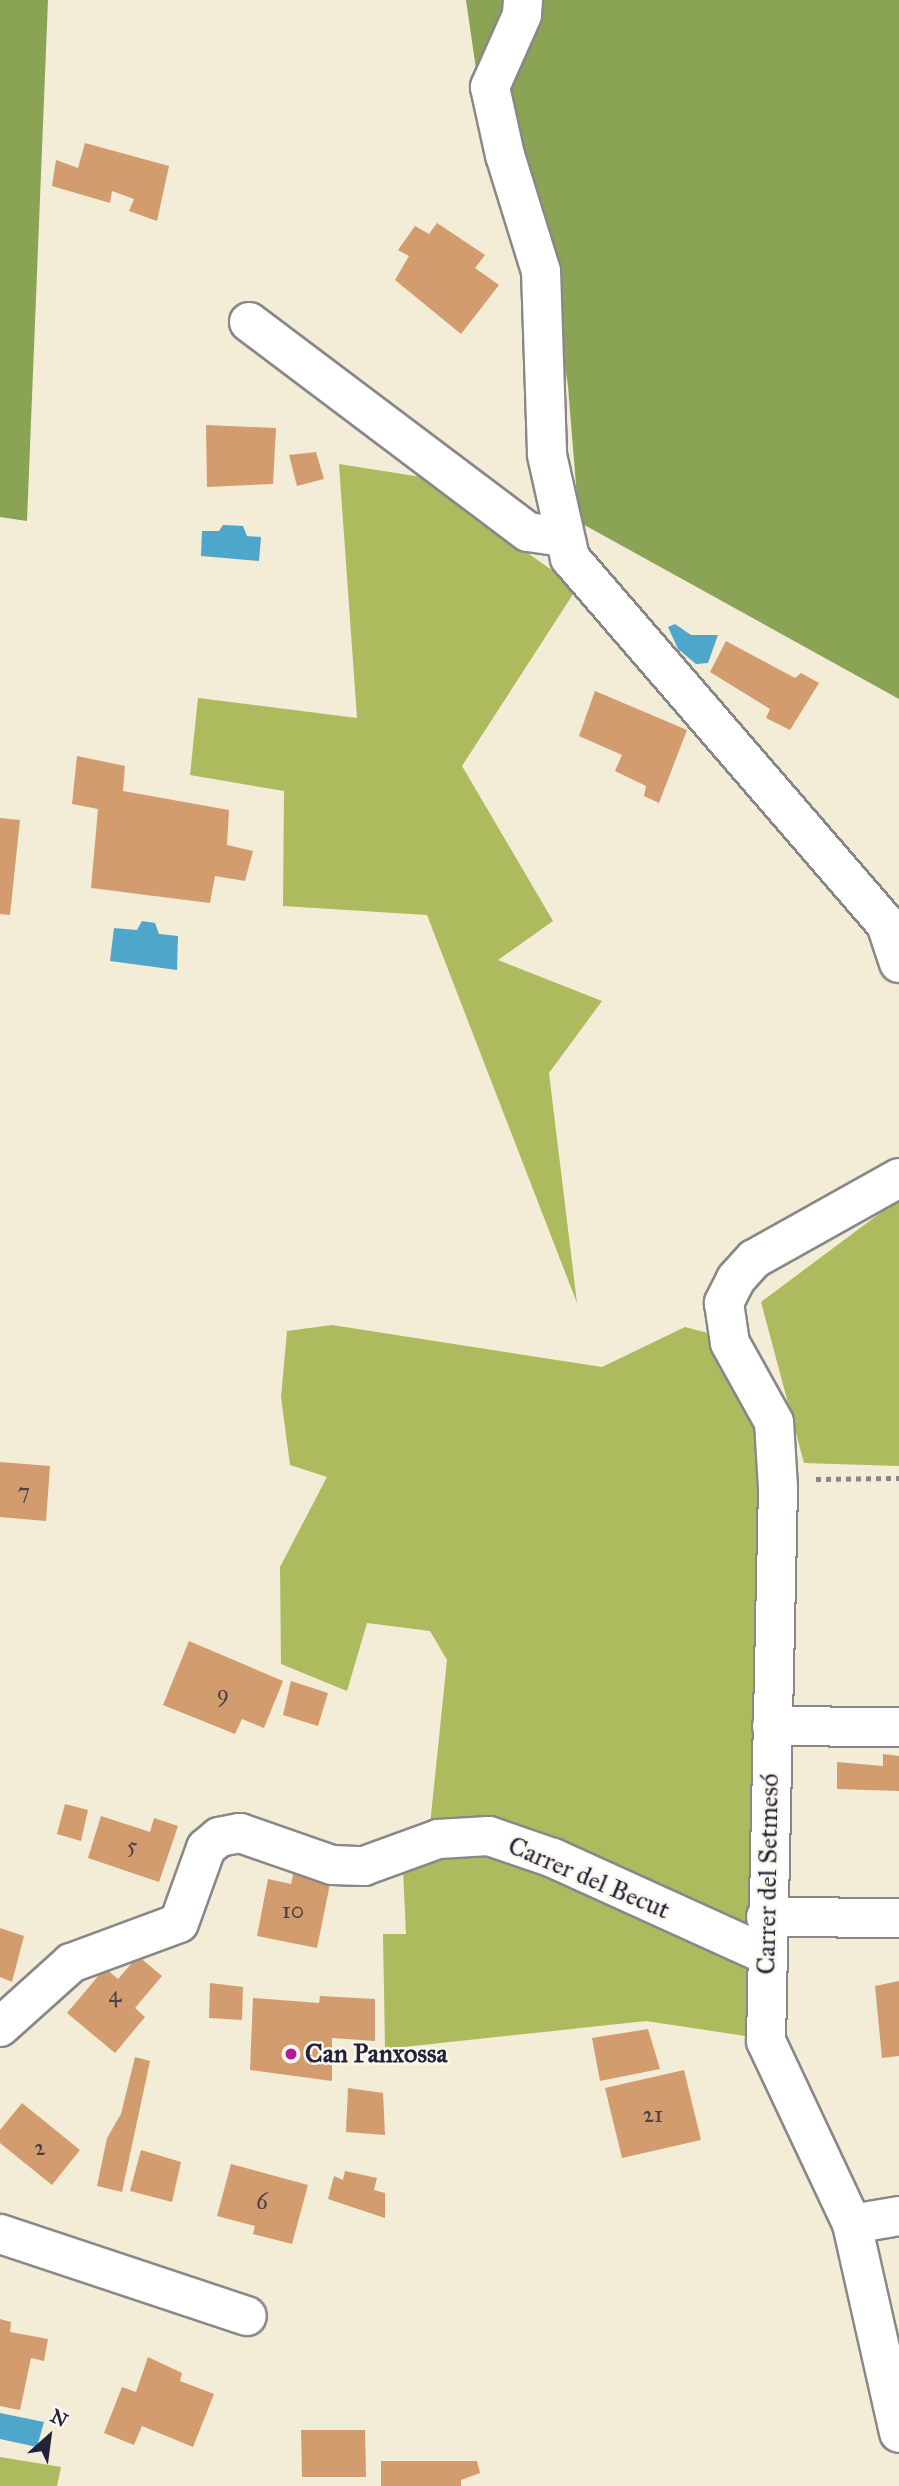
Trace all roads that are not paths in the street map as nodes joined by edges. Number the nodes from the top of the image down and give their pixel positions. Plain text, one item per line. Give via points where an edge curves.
1 (523, 0) edge
2 (249, 322) dead end
3 (565, 537) junction
4 (899, 963) edge
5 (898, 1173) edge
6 (772, 1726) junction
7 (899, 1727) edge
8 (766, 1917) junction
9 (899, 1918) edge
10 (765, 1954) junction
11 (0, 2027) edge
12 (899, 2216) edge
13 (852, 2224) junction
14 (0, 2234) edge
15 (247, 2316) dead end
16 (899, 2433) edge

1 - 3 street via 522,15 490,87 505,155 541,271 547,455
2 - 3 street via 527,532
3 - 4 street via 569,558 887,924
5 - 6 street, Carrer del Setmesó via 754,1259 736,1279 724,1303 730,1343 774,1422 778,1487
6 - 7 street
6 - 8 street, Carrer del Setmesó
8 - 9 street
8 - 10 street, Carrer del Setmesó
10 - 11 street, Carrer del Becut via 553,1858 489,1836 438,1839 365,1866 332,1865 240,1833 219,1837 206,1848 179,1923 71,1963
10 - 13 street, Carrer del Setmesó via 766,2041
12 - 13 street
13 - 16 street, Carrer del Setmesó
14 - 15 street

